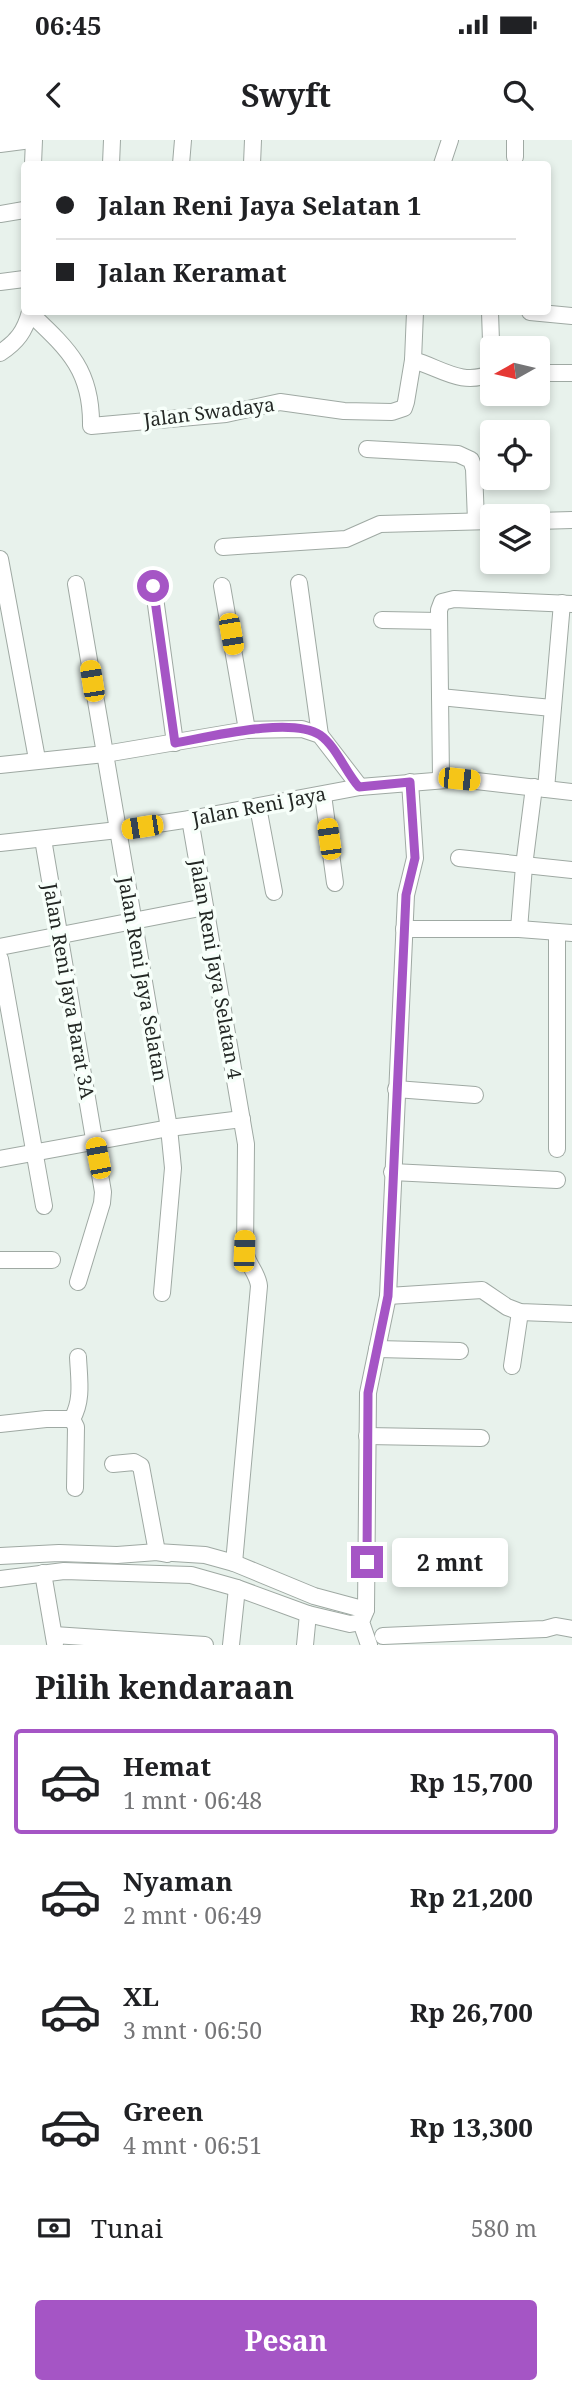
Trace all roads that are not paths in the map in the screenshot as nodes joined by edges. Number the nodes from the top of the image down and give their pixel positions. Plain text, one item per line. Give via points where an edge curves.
1 (33, 140) edge
2 (113, 140) edge
3 (183, 140) edge
4 (253, 140) edge
5 (450, 140) edge
6 (0, 144) edge
7 (33, 161) edge
8 (111, 161) edge
9 (181, 161) edge
10 (252, 161) edge
11 (443, 161) edge
12 (21, 210) edge
13 (0, 214) edge
14 (21, 279) edge
15 (0, 282) edge
16 (551, 314) edge
17 (29, 315) edge
18 (33, 315) edge
19 (415, 315) edge
20 (490, 315) edge
21 (572, 316) edge
22 (491, 336) edge
23 (0, 352) edge
24 (413, 360) junction
25 (550, 373) edge
26 (572, 373) edge
27 (480, 376) edge
28 (367, 449) dead end
29 (481, 504) edge
30 (572, 520) edge
31 (480, 521) edge
32 (550, 521) edge
33 (223, 547) dead end
34 (0, 559) edge
35 (2, 579) edge
36 (76, 583) dead end
37 (153, 583) dead end
38 (299, 583) dead end
39 (222, 586) dead end
40 (567, 604) edge
41 (382, 620) dead end
42 (439, 621) junction
43 (440, 697) junction
44 (552, 708) junction
45 (247, 730) junction
46 (320, 735) junction
47 (175, 743) junction
48 (105, 754) junction
49 (37, 760) junction
50 (0, 765) edge
51 (441, 779) junction
52 (410, 782) junction
53 (359, 787) junction
54 (540, 788) junction
55 (572, 792) edge
56 (323, 795) junction
57 (258, 807) junction
58 (190, 820) junction
59 (118, 830) junction
60 (43, 839) junction
61 (0, 843) edge
62 (459, 858) dead end
63 (524, 866) junction
64 (572, 870) edge
65 (335, 883) dead end
66 (274, 892) dead end
67 (205, 907) junction
68 (134, 920) junction
69 (404, 929) junction
70 (519, 929) junction
71 (565, 932) edge
72 (60, 934) junction
73 (0, 947) edge
74 (0, 959) edge
75 (565, 1071) edge
76 (396, 1089) junction
77 (475, 1095) dead end
78 (242, 1119) junction
79 (169, 1128) junction
80 (95, 1142) junction
81 (557, 1149) dead end
82 (33, 1153) junction
83 (0, 1159) edge
84 (392, 1172) junction
85 (557, 1180) dead end
86 (44, 1206) dead end
87 (0, 1260) edge
88 (52, 1260) dead end
89 (78, 1282) dead end
90 (162, 1293) dead end
91 (388, 1296) junction
92 (520, 1312) junction
93 (572, 1314) edge
94 (377, 1349) junction
95 (460, 1351) dead end
96 (78, 1357) dead end
97 (512, 1366) dead end
98 (72, 1419) junction
99 (0, 1424) edge
100 (367, 1436) junction
101 (481, 1438) dead end
102 (113, 1464) dead end
103 (75, 1488) dead end
104 (157, 1552) junction
105 (0, 1556) edge
106 (234, 1563) junction
107 (43, 1573) junction
108 (0, 1579) edge
109 (237, 1588) junction
110 (308, 1614) junction
111 (363, 1616) junction
112 (572, 1629) edge
113 (55, 1640) edge
114 (379, 1642) edge
115 (205, 1645) edge
116 (231, 1645) edge
117 (305, 1645) edge

1 - 6 street
1 - 7 street
2 - 8 street
3 - 9 street
4 - 10 street
5 - 11 street
12 - 13 street
14 - 15 street
16 - 21 street
17 - 23 street via 14,343
18 - 24 street, Jalan Swadaya via 63,344 83,373 91,426 226,414 280,402 392,412 404,408
19 - 24 street
20 - 22 street
24 - 27 street via 453,377
25 - 26 street
28 - 29 street via 458,454 471,460
30 - 32 street
31 - 33 street via 380,524 346,539
34 - 35 street
35 - 49 street
36 - 48 street, Jalan Reni Jaya Selatan
37 - 47 street
38 - 46 street
39 - 45 street
40 - 42 street via 446,600
40 - 44 street
41 - 42 street
42 - 43 street
43 - 44 street
43 - 51 street
44 - 54 street
45 - 46 street via 302,729
45 - 47 street
46 - 53 street, Jalan Reni Jaya
47 - 48 street
48 - 49 street
48 - 59 street, Jalan Reni Jaya Selatan
49 - 50 street
51 - 52 street, Jalan Reni Jaya
51 - 54 street, Jalan Reni Jaya
52 - 53 street, Jalan Reni Jaya
52 - 69 street via 415,858
53 - 56 street, Jalan Reni Jaya
54 - 55 street, Jalan Reni Jaya
54 - 63 street
56 - 57 street, Jalan Reni Jaya
56 - 65 street
57 - 58 street, Jalan Reni Jaya
57 - 66 street
58 - 59 street, Jalan Reni Jaya
58 - 67 street, Jalan Reni Jaya Selatan 4
59 - 60 street, Jalan Reni Jaya
59 - 68 street, Jalan Reni Jaya Selatan
60 - 61 street, Jalan Reni Jaya
60 - 72 street, Jalan Reni Jaya Barat 3A
62 - 63 street
63 - 64 street
63 - 70 street
67 - 68 street
67 - 78 street, Jalan Reni Jaya Selatan 4
68 - 72 street
68 - 79 street, Jalan Reni Jaya Selatan
69 - 70 street
69 - 76 street
70 - 71 street
71 - 75 street
72 - 73 street
72 - 80 street, Jalan Reni Jaya Barat 3A
74 - 82 street
75 - 81 street
76 - 77 street
76 - 84 street
78 - 79 street
78 - 106 street, Jalan Reni Jaya Selatan 4 via 247,1169 244,1251 259,1286
79 - 80 street
79 - 90 street, Jalan Reni Jaya Selatan via 173,1168
80 - 82 street
80 - 89 street, Jalan Reni Jaya Barat 3A via 102,1203
82 - 83 street
82 - 86 street
84 - 85 street
84 - 91 street
87 - 88 street
91 - 92 street via 482,1290
91 - 94 street
92 - 93 street
92 - 97 street
94 - 95 street
94 - 100 street via 368,1393
96 - 98 street via 79,1407
98 - 99 street
98 - 103 street via 76,1427
100 - 101 street
100 - 111 street
102 - 104 street via 141,1466
104 - 105 street
104 - 106 street via 205,1555
104 - 109 street via 195,1560 221,1573
106 - 111 street
107 - 108 street
107 - 109 street via 97,1570 191,1575
107 - 113 street
109 - 110 street
109 - 116 street
110 - 111 street via 350,1624
110 - 117 street
111 - 114 street via 374,1618
112 - 114 street via 556,1626
113 - 115 street

